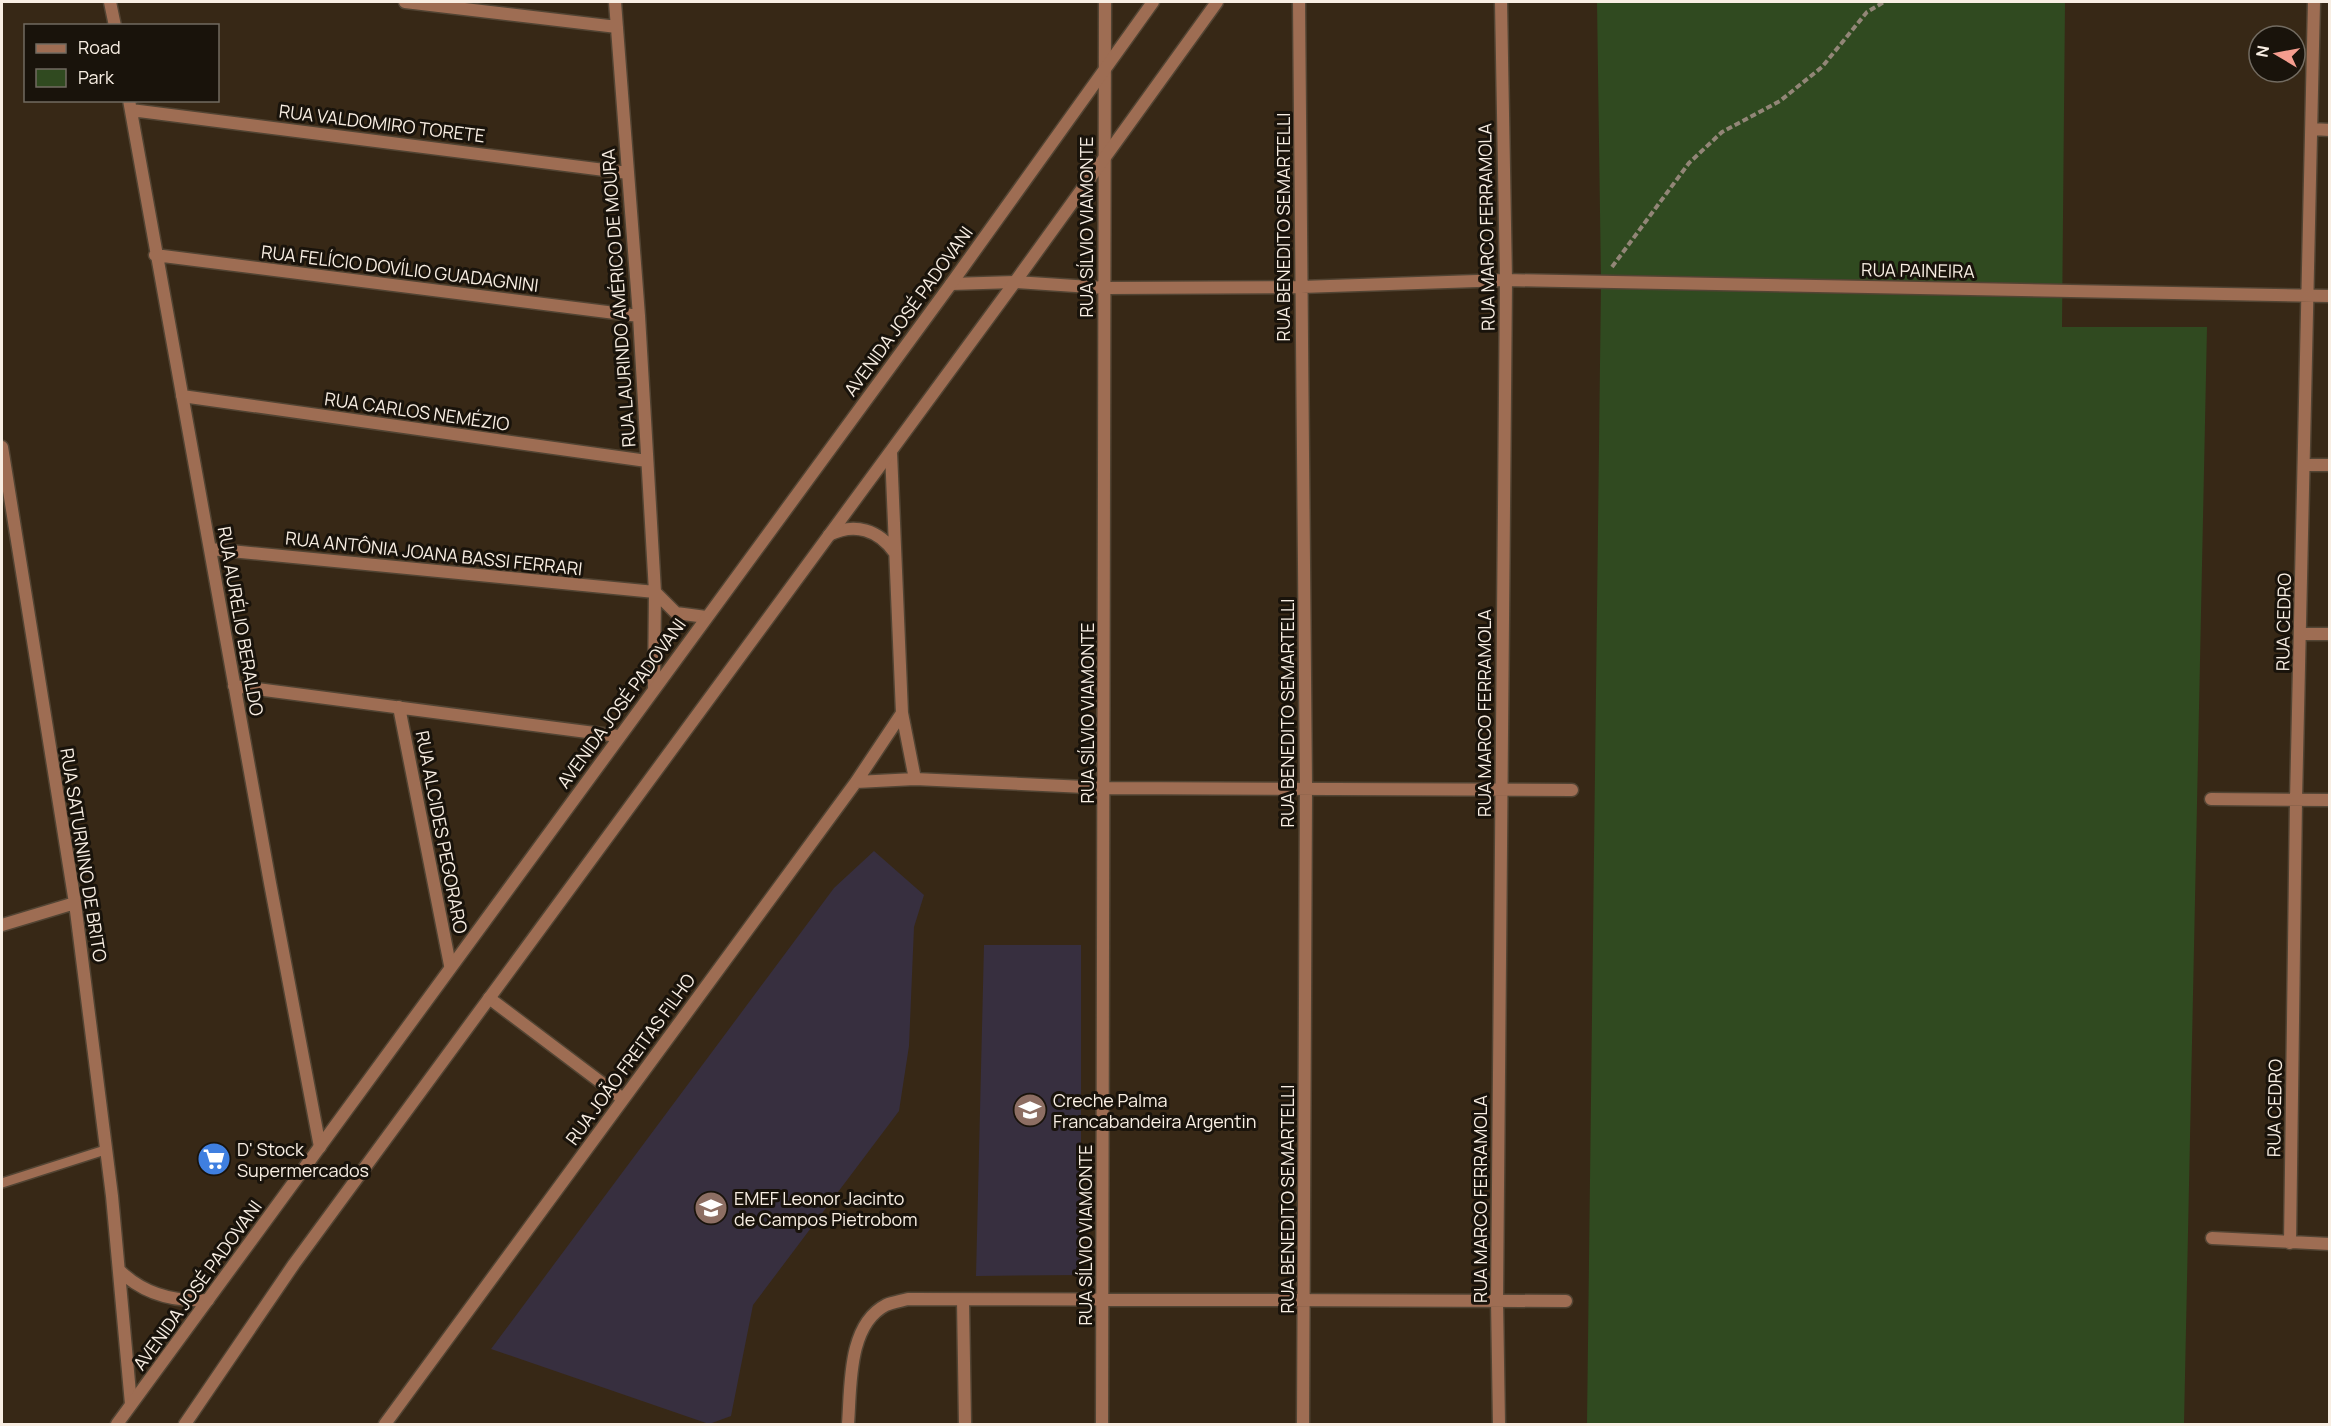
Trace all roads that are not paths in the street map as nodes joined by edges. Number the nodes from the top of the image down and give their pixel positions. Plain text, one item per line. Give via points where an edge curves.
1 (110, 2) edge
2 (405, 2) edge
3 (615, 2) edge
4 (1105, 2) edge
5 (1153, 2) edge
6 (1217, 2) edge
7 (1299, 2) edge
8 (1501, 2) edge
9 (2314, 2) edge
10 (115, 24) edge
11 (617, 27) junction
12 (1105, 67) junction
13 (130, 105) edge
14 (2312, 129) junction
15 (2330, 130) edge
16 (1103, 158) junction
17 (628, 173) junction
18 (155, 255) junction
19 (1506, 280) junction
20 (1015, 282) junction
21 (951, 284) junction
22 (1301, 287) junction
23 (1105, 288) junction
24 (2309, 295) junction
25 (2330, 296) edge
26 (639, 316) junction
27 (182, 396) junction
28 (2, 447) edge
29 (891, 452) junction
30 (647, 461) junction
31 (2304, 465) junction
32 (2330, 465) edge
33 (830, 534) junction
34 (210, 549) junction
35 (895, 553) junction
36 (655, 592) junction
37 (706, 617) junction
38 (2301, 634) junction
39 (2330, 634) edge
40 (234, 686) junction
41 (654, 687) junction
42 (399, 707) junction
43 (902, 713) junction
44 (618, 736) junction
45 (915, 779) junction
46 (856, 782) junction
47 (1106, 788) junction
48 (1306, 789) junction
49 (1502, 790) junction
50 (1572, 790) dead end
51 (2211, 799) dead end
52 (2296, 800) junction
53 (2330, 800) edge
54 (75, 903) junction
55 (2, 925) edge
56 (450, 965) junction
57 (489, 998) junction
58 (623, 1099) junction
59 (320, 1147) junction
60 (105, 1150) junction
61 (2, 1183) edge
62 (2212, 1238) dead end
63 (2290, 1243) junction
64 (2330, 1244) edge
65 (119, 1270) junction
66 (208, 1300) junction
67 (963, 1300) junction
68 (1305, 1300) junction
69 (1497, 1300) junction
70 (1102, 1301) junction
71 (1566, 1301) dead end
72 (131, 1404) junction
73 (117, 1425) edge
74 (185, 1425) edge
75 (385, 1425) edge
76 (848, 1425) edge
77 (965, 1425) edge
78 (1102, 1425) edge
79 (1303, 1425) edge
80 (1499, 1425) edge

1 - 10 street
2 - 11 street
3 - 11 street, RUA LAURINDO AMÉRICO DE MOURA
4 - 12 street, RUA SÍLVIO VIAMONTE
5 - 12 street, AVENIDA JOSÉ PADOVANI
6 - 16 street
7 - 22 street, RUA BENEDITO SEMARTELLI
8 - 19 street, RUA MARCO FERRAMOLA
9 - 14 street, RUA CEDRO
11 - 17 street, RUA LAURINDO AMÉRICO DE MOURA
12 - 16 street, RUA SÍLVIO VIAMONTE
12 - 21 street, AVENIDA JOSÉ PADOVANI
13 - 17 street, RUA VALDOMIRO TORETE
13 - 18 street, RUA AURÉLIO BERALDO
14 - 15 street
14 - 24 street, RUA CEDRO
16 - 20 street
16 - 23 street, RUA SÍLVIO VIAMONTE
17 - 26 street, RUA LAURINDO AMÉRICO DE MOURA
18 - 26 street, RUA FELÍCIO DOVÍLIO GUADAGNINI
18 - 27 street, RUA AURÉLIO BERALDO
19 - 22 street, RUA PAINEIRA
19 - 24 street, RUA PAINEIRA
19 - 49 street, RUA MARCO FERRAMOLA
20 - 21 street, RUA PAINEIRA
20 - 23 street, RUA PAINEIRA
20 - 29 street
21 - 37 street, AVENIDA JOSÉ PADOVANI
22 - 23 street, RUA PAINEIRA
22 - 48 street, RUA BENEDITO SEMARTELLI
23 - 47 street, RUA SÍLVIO VIAMONTE
24 - 25 street, RUA PAINEIRA
24 - 31 street, RUA CEDRO
26 - 30 street, RUA LAURINDO AMÉRICO DE MOURA
27 - 30 street, RUA CARLOS NEMÉZIO
27 - 34 street, RUA AURÉLIO BERALDO
28 - 54 street, RUA SATURNINO DE BRITO
29 - 33 street
29 - 35 street
30 - 36 street, RUA LAURINDO AMÉRICO DE MOURA
31 - 32 street
31 - 38 street, RUA CEDRO
33 - 35 street via 849,528 869,530
33 - 57 street
34 - 36 street, RUA ANTÔNIA JOANA BASSI FERRARI
34 - 40 street, RUA AURÉLIO BERALDO
35 - 43 street
36 - 37 street via 676,613
36 - 41 street, RUA LAURINDO AMÉRICO DE MOURA
37 - 41 street, AVENIDA JOSÉ PADOVANI
38 - 39 street
38 - 52 street, RUA CEDRO
40 - 42 street
40 - 59 street, RUA AURÉLIO BERALDO
41 - 44 street, AVENIDA JOSÉ PADOVANI
42 - 44 street
42 - 56 street, RUA ALCIDES PEGORARO
43 - 45 street
43 - 46 street, RUA JOÃO FREITAS FILHO
44 - 56 street, AVENIDA JOSÉ PADOVANI
45 - 46 street
45 - 47 street
46 - 58 street, RUA JOÃO FREITAS FILHO
47 - 48 street
47 - 70 street, RUA SÍLVIO VIAMONTE
48 - 49 street
48 - 68 street, RUA BENEDITO SEMARTELLI
49 - 50 street
49 - 69 street, RUA MARCO FERRAMOLA
51 - 52 street
52 - 53 street
52 - 63 street, RUA CEDRO
54 - 55 street
54 - 60 street, RUA SATURNINO DE BRITO
56 - 59 street, AVENIDA JOSÉ PADOVANI
57 - 58 street
57 - 74 street via 294,1264
58 - 75 street, RUA JOÃO FREITAS FILHO
59 - 66 street, AVENIDA JOSÉ PADOVANI
60 - 61 lane
60 - 65 street, RUA SATURNINO DE BRITO
62 - 63 street
63 - 64 street
65 - 66 street via 146,1290 169,1297
65 - 72 street, RUA SATURNINO DE BRITO
66 - 72 street, AVENIDA JOSÉ PADOVANI
67 - 70 street
67 - 76 street via 908,1299 885,1306 873,1315 856,1346
67 - 77 street
68 - 69 street
68 - 70 street
68 - 79 street, RUA BENEDITO SEMARTELLI
69 - 71 street
69 - 80 street, RUA MARCO FERRAMOLA
70 - 78 street, RUA SÍLVIO VIAMONTE
72 - 73 street, AVENIDA JOSÉ PADOVANI

